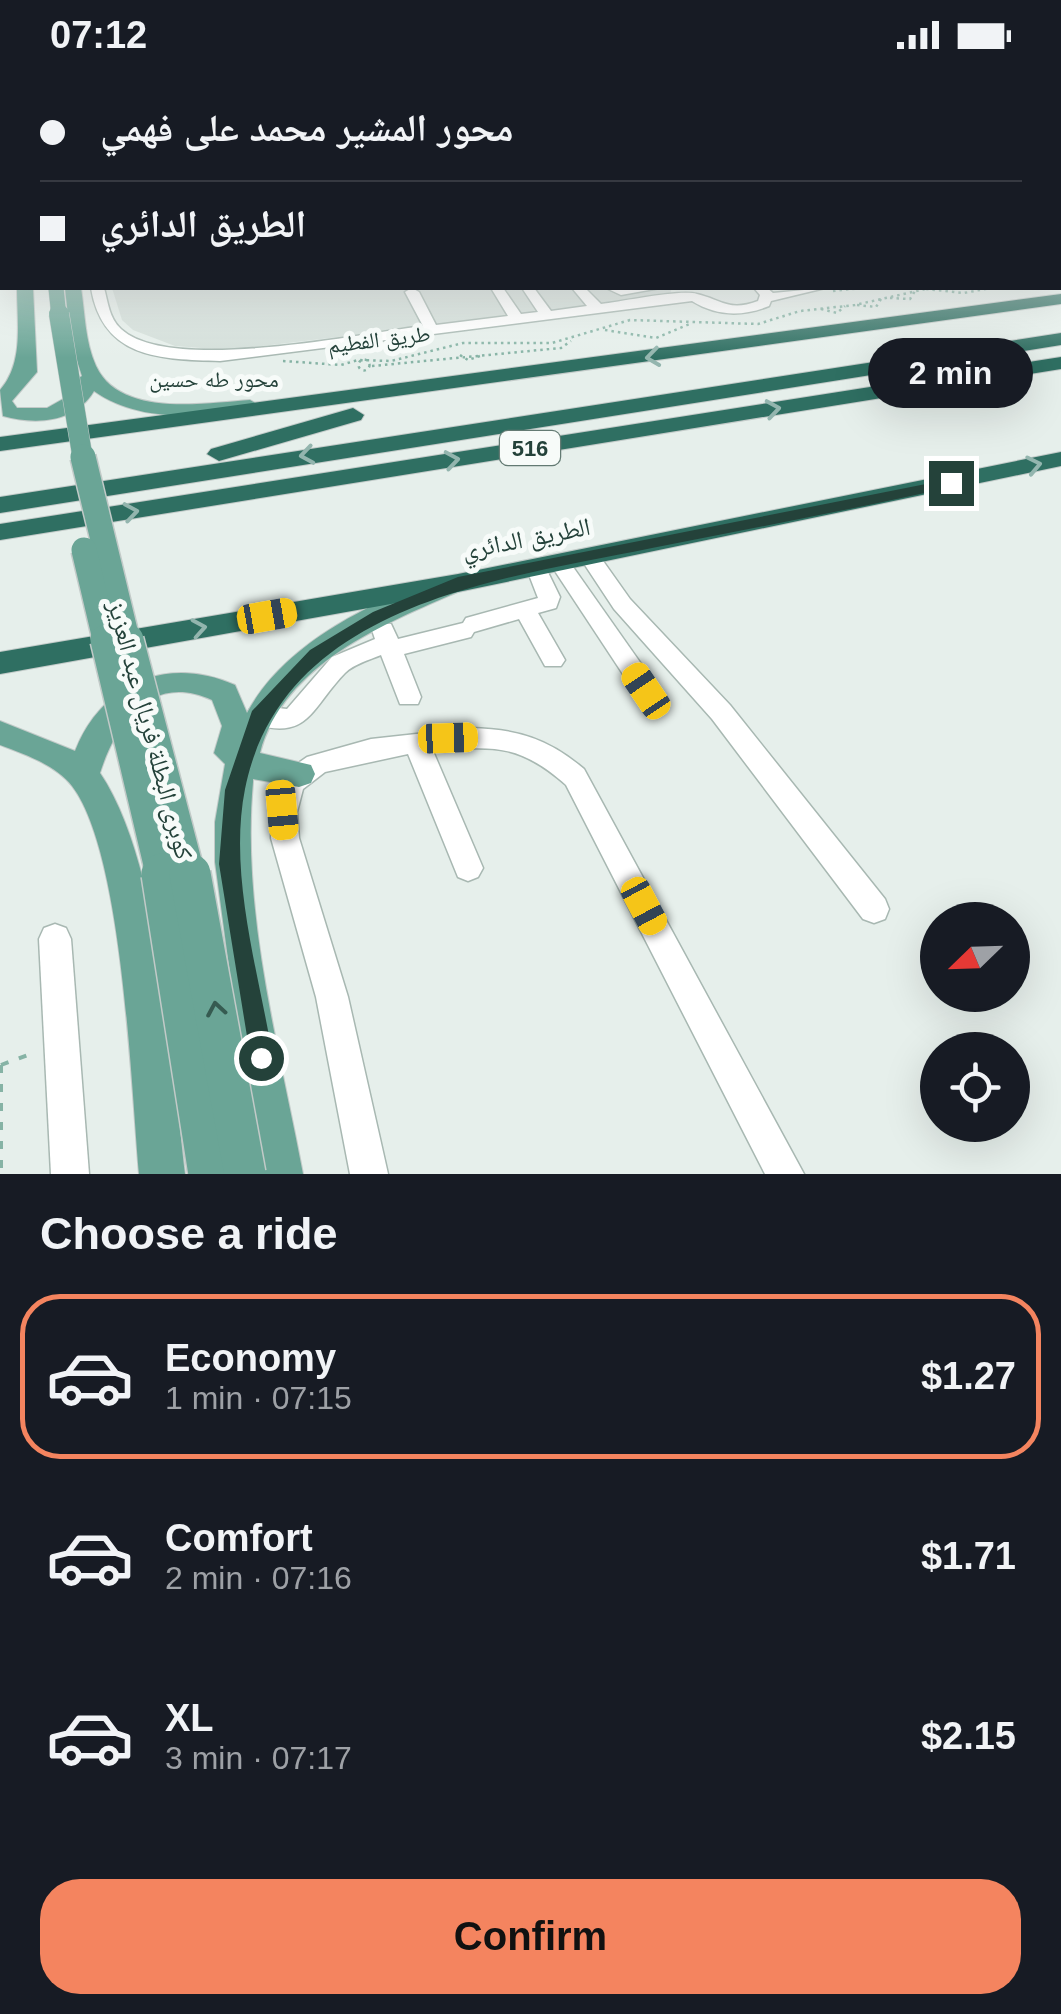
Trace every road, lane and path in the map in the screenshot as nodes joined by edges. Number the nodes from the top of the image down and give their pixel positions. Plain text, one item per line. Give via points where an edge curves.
1 (33, 290) edge
2 (33, 290) edge
3 (34, 290) edge
4 (73, 290) edge
5 (98, 290) edge
6 (498, 290) edge
7 (529, 290) edge
8 (796, 290) edge
9 (920, 290) edge
10 (1054, 290) edge
11 (692, 291) edge
12 (412, 292) dead end
13 (764, 293) edge
14 (593, 299) edge
15 (1061, 299) edge
16 (548, 317) junction
17 (518, 321) junction
18 (694, 322) junction
19 (600, 329) junction
20 (433, 332) junction
21 (794, 337) junction
22 (1061, 339) edge
23 (571, 340) junction
24 (278, 352) junction
25 (83, 356) junction
26 (27, 360) junction
27 (1061, 364) edge
28 (372, 366) dead end
29 (477, 382) junction
30 (3, 389) edge
31 (317, 404) junction
32 (0, 444) edge
33 (1061, 460) edge
34 (77, 493) junction
35 (0, 504) edge
36 (0, 532) edge
37 (588, 556) junction
38 (547, 564) junction
39 (458, 582) junction
40 (526, 612) junction
41 (386, 636) junction
42 (554, 660) dead end
43 (0, 663) edge
44 (646, 691) dead end
45 (409, 697) dead end
46 (0, 733) edge
47 (417, 744) junction
48 (241, 763) junction
49 (83, 774) junction
50 (300, 774) junction
51 (230, 864) junction
52 (468, 868) dead end
53 (874, 909) dead end
54 (55, 939) dead end
55 (64, 1041) junction
56 (1, 1065) edge
57 (1, 1174) edge
58 (70, 1174) edge
59 (162, 1174) edge
60 (209, 1174) edge
61 (245, 1174) edge
62 (280, 1174) edge
63 (370, 1174) edge
64 (784, 1174) edge

1 - 26 main road
2 - 60 main road, كوبرى البطلة فريال عبد العزيز, bridge via 67,470 171,913
61 -> 3 main road, كوبرى البطلة فريال عبد العزيز, bridge via 176,815
4 - 25 main road, محور طه حسين
5 - 24 street, طريق الفطيم via 106,321 145,346 206,356
6 - 17 street
7 - 16 street
8 - 13 street
9 - 18 path via 758,324
10 - 21 highway via 882,314
11 - 13 street via 728,310 755,308
11 - 14 street, طريق الفطيم
12 - 20 street
14 - 16 street, طريق الفطيم
15 - 21 highway, 516
16 - 17 street, طريق الفطيم
17 - 20 street, طريق الفطيم
18 - 19 path via 630,320
18 - 19 path via 656,338
19 - 23 path
20 - 24 street, طريق الفطيم
21 -> 29 highway, 516
22 -> 34 highway, 516
23 - 24 path via 463,343 341,366 290,364
23 - 28 path via 561,348 470,360 460,355 432,364
25 - 26 main road via 80,398 30,416 10,412 2,400 27,372
25 - 31 main road, محور طه حسين via 100,389 131,402 190,408
26 - 30 main road
36 -> 27 highway, 516
29 - 31 highway, 516
29 - 34 highway, 516
31 - 32 highway, 516
37 -> 33 highway, الطريق الدائري
34 - 35 highway, 516
37 - 38 highway, الطريق الدائري
37 - 53 street via 622,604 721,712
38 - 39 highway, الطريق الدائري
38 - 40 street via 549,600
38 - 44 street
39 - 41 main road
43 -> 39 highway, الطريق الدائري
40 - 41 street via 469,627
40 - 42 street
41 - 45 street
41 - 48 main road via 316,654 259,716
46 - 49 main road
47 - 50 street via 332,758
47 - 52 street
47 - 64 street via 517,741 550,754 575,777
48 - 50 main road
48 - 51 main road
49 - 51 main road via 105,721 131,698 181,682 224,693 236,726 214,814
49 - 59 main road via 119,848
50 - 63 street via 287,790 284,838 332,997
51 - 62 main road
54 - 55 street
55 - 56 path
55 - 58 street
56 - 57 path

